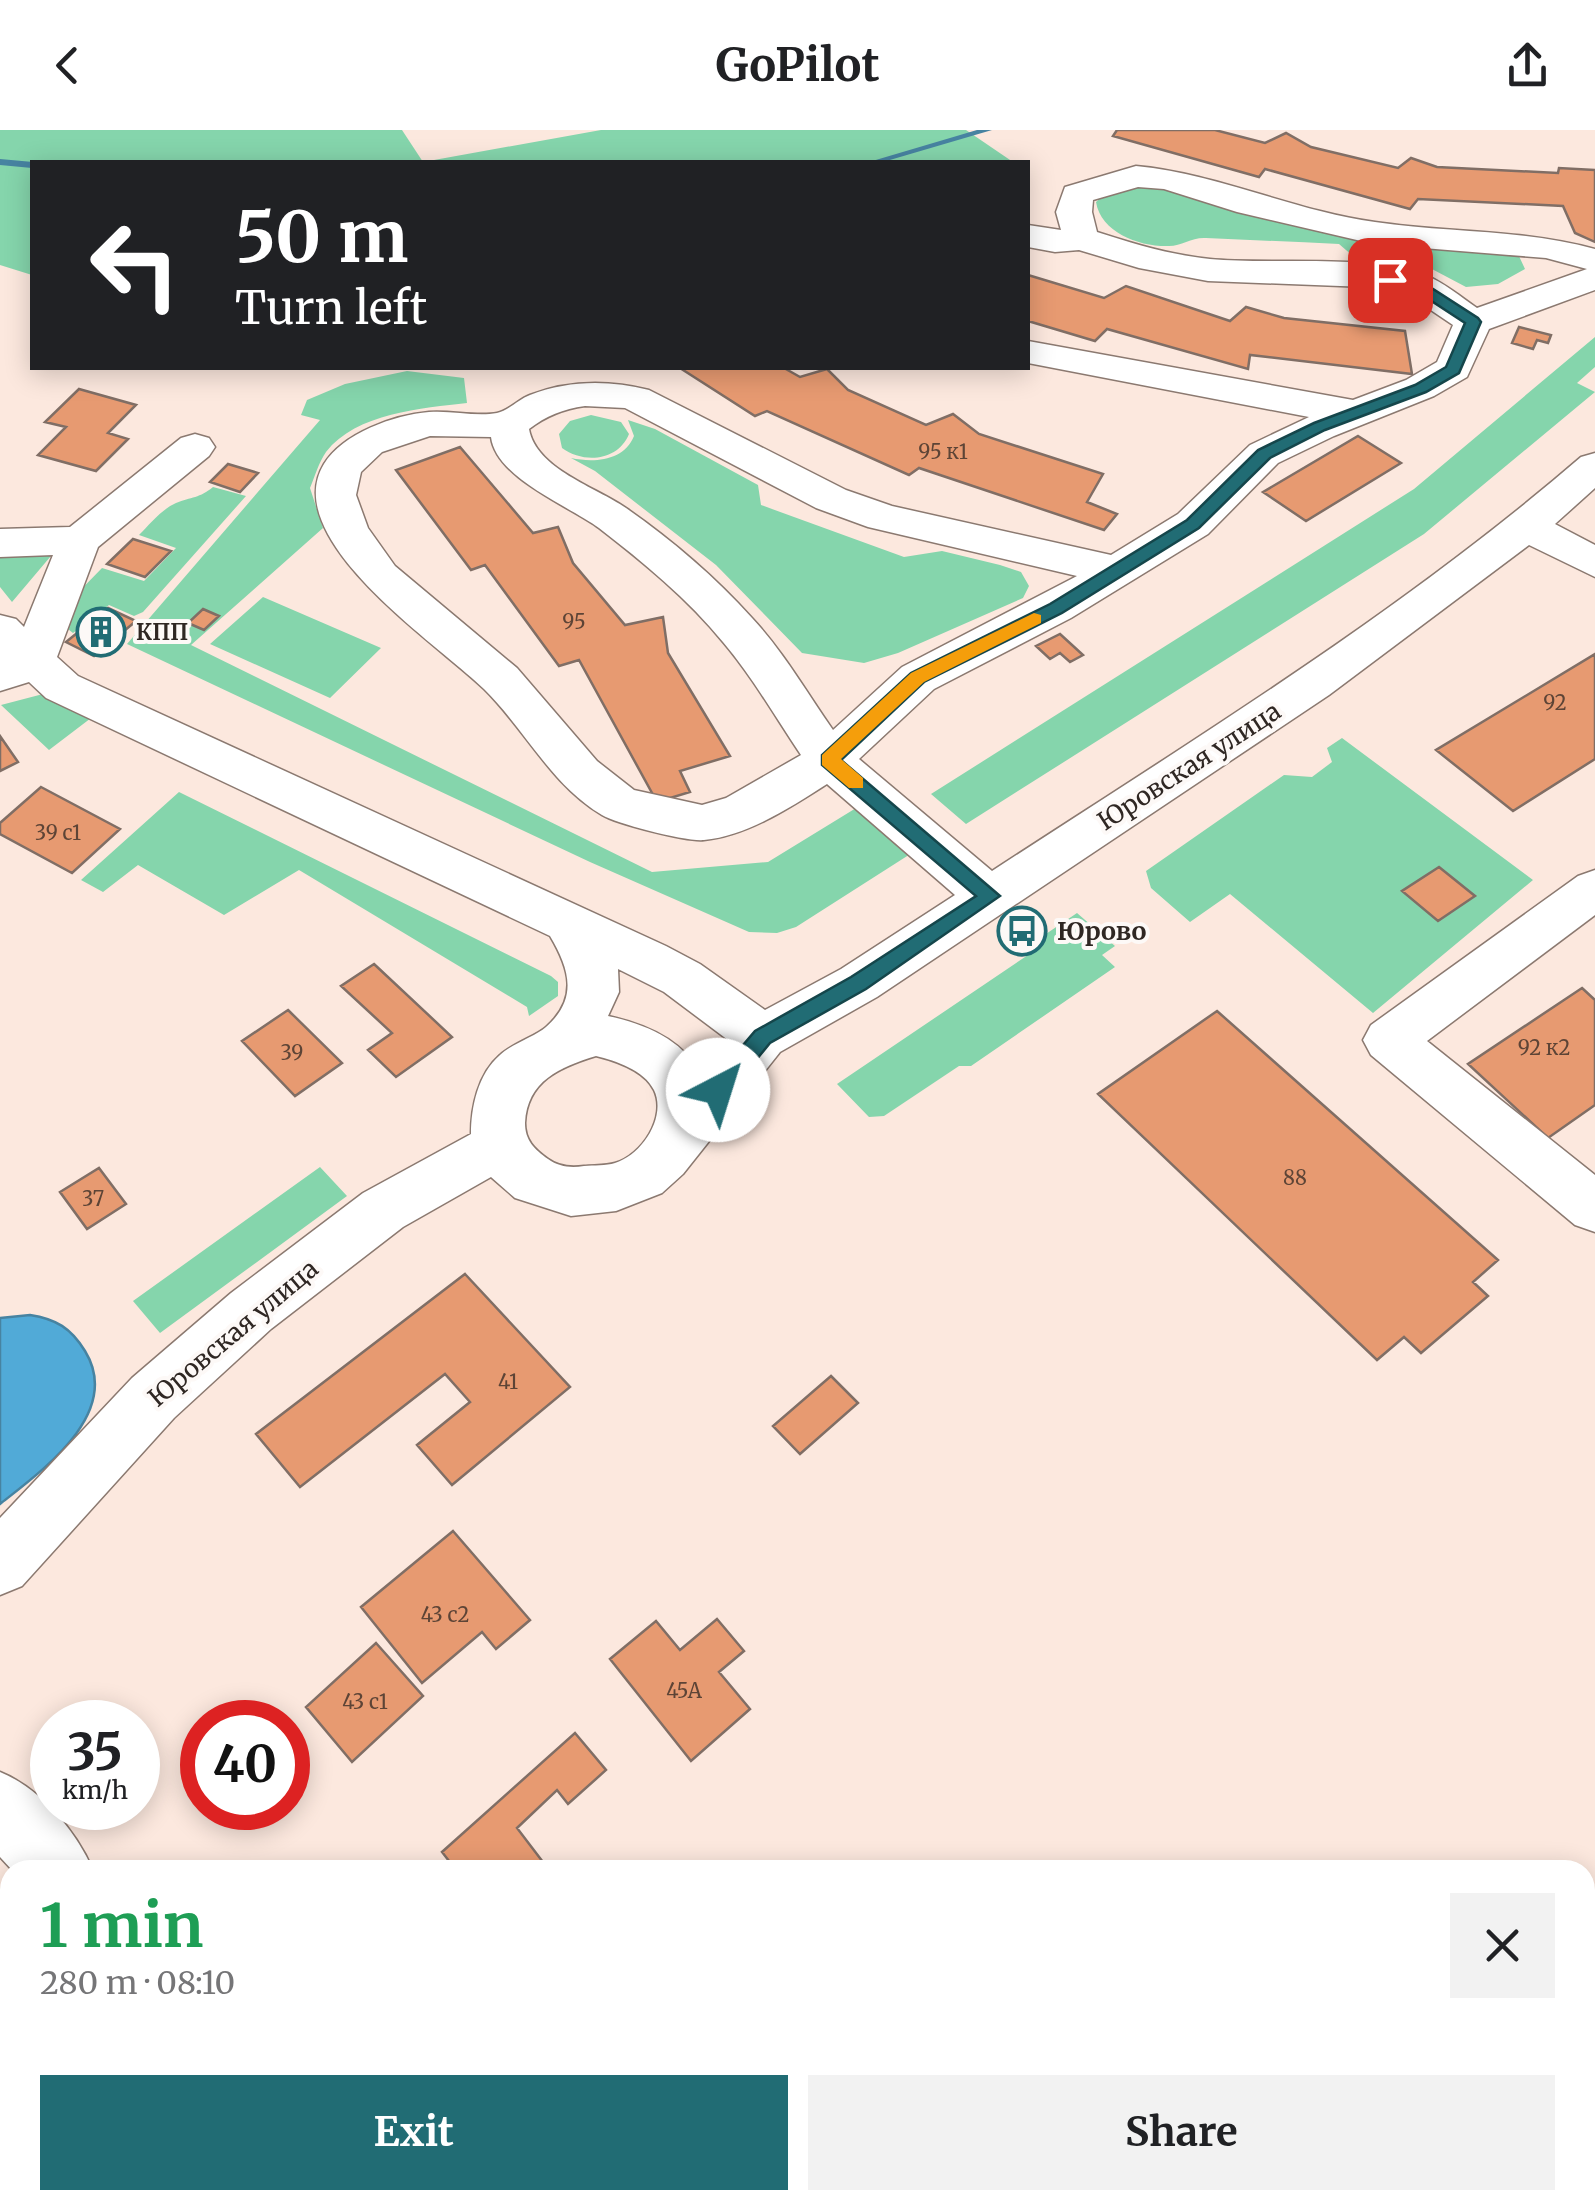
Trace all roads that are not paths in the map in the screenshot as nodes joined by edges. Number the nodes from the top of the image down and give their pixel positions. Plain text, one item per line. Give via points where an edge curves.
1 (1030, 236) edge
2 (1082, 238) junction
3 (1595, 260) edge
4 (1595, 278) edge
5 (1473, 322) junction
6 (1030, 352) edge
7 (1356, 413) junction
8 (509, 425) junction
9 (195, 447) dead end
10 (1595, 466) edge
11 (1527, 526) junction
12 (80, 540) junction
13 (0, 543) edge
14 (1595, 563) edge
15 (1118, 571) junction
16 (11, 656) edge
17 (828, 760) junction
18 (1595, 889) edge
19 (990, 896) junction
20 (567, 922) junction
21 (762, 1037) junction
22 (566, 1040) junction
23 (626, 1040) junction
24 (500, 1144) junction
25 (674, 1144) junction
26 (1595, 1208) edge
27 (0, 1564) edge
28 (0, 1806) edge
29 (49, 1860) edge

1 - 2 street
2 - 3 street via 1074,212 1077,194 1136,176 1374,233 1548,248
2 - 5 street via 1208,270 1414,283
4 - 5 street
5 - 7 street via 1453,369
6 - 7 street
7 - 15 street via 1264,454 1193,524
8 - 15 street via 524,412 576,394 636,398 831,499 882,517
8 - 17 street via 512,446 539,473 610,516 676,568 739,632
8 - 17 street via 427,424 368,443 342,468 334,494 348,530 380,576 501,679 580,774 620,804 702,823 742,811
9 - 12 street
10 - 11 street, Юровская улица
11 - 14 street
11 - 19 street, Юровская улица via 1313,684
12 - 13 street
12 - 16 street
15 - 17 street via 918,678
16 - 20 street via 159,734
17 - 19 street
18 - 26 street via 1389,1040
19 - 21 street, Юровская улица via 859,983
20 - 21 street via 682,978
20 - 22 street via 595,966 592,1000
21 - 23 street, Юровская улица
21 - 25 street, Юровская улица
22 - 23 street
22 - 24 street via 538,1052 500,1093
23 - 25 street via 652,1052 682,1094
24 - 25 street via 538,1184 567,1192 630,1184
24 - 27 street, Юровская улица via 383,1210 251,1311 153,1398
28 - 29 street

